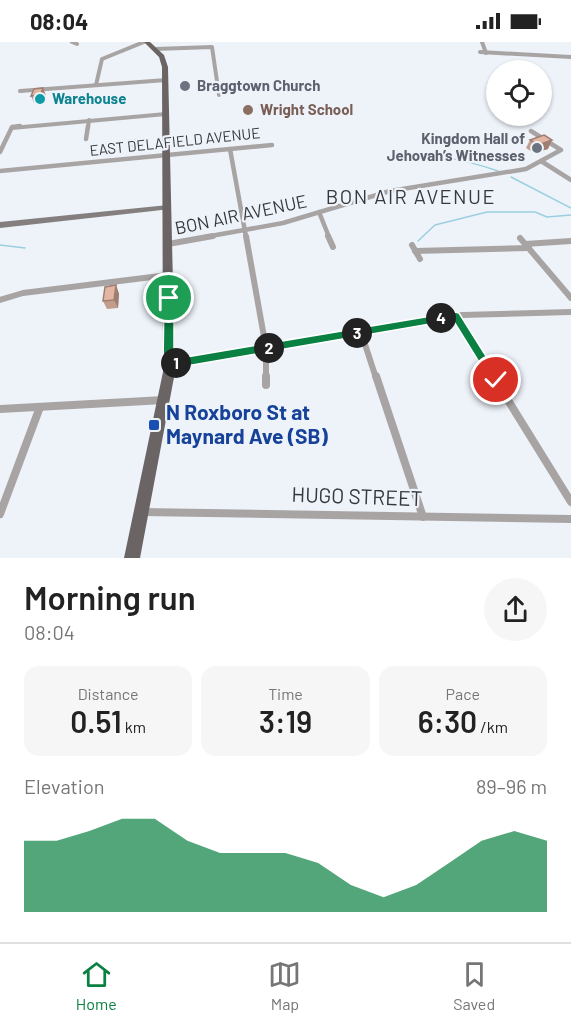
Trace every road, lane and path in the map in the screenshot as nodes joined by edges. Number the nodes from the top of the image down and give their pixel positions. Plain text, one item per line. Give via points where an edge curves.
1 (72, 42) edge
2 (146, 42) edge
3 (482, 42) edge
4 (77, 44) dead end
5 (155, 49) junction
6 (480, 52) dead end
7 (486, 53) junction
8 (571, 57) edge
9 (165, 80) junction
10 (96, 85) junction
11 (20, 91) dead end
12 (219, 95) dead end
13 (166, 114) junction
14 (89, 120) junction
15 (531, 131) dead end
16 (86, 139) dead end
17 (272, 145) dead end
18 (230, 149) junction
19 (0, 152) edge
20 (167, 155) junction
21 (541, 161) junction
22 (0, 171) edge
23 (571, 180) edge
24 (168, 207) junction
25 (319, 212) junction
26 (0, 225) edge
27 (244, 230) junction
28 (520, 238) dead end
29 (571, 241) edge
30 (168, 243) junction
31 (527, 246) junction
32 (333, 248) dead end
33 (420, 259) dead end
34 (169, 275) junction
35 (571, 298) edge
36 (0, 300) edge
37 (571, 312) edge
38 (455, 316) junction
39 (361, 332) junction
40 (266, 348) junction
41 (169, 364) junction
42 (266, 385) dead end
43 (164, 400) junction
44 (40, 407) junction
45 (0, 409) edge
46 (571, 502) edge
47 (141, 512) junction
48 (0, 514) edge
49 (423, 517) junction
50 (571, 519) edge
51 (132, 558) edge

1 - 4 street
2 - 5 main road
2 - 10 street via 105,58 99,66
3 - 7 street
5 - 9 main road via 164,61
5 - 12 street via 212,47
6 - 7 street
7 - 8 street
9 - 10 street
9 - 13 main road
10 - 11 street
13 - 14 street
13 - 20 main road
14 - 16 street
14 - 19 street via 12,127
15 - 21 street, BON AIR AVENUE via 561,150
17 - 18 street, EAST DELAFIELD AVENUE
18 - 20 street, EAST DELAFIELD AVENUE
18 - 27 street
20 - 22 street, EAST DELAFIELD AVENUE
20 - 24 main road
21 - 23 street
21 - 25 street, BON AIR AVENUE via 524,169 390,191
24 - 26 street
24 - 30 main road
25 - 27 street, BON AIR AVENUE
25 - 32 street
27 - 30 street, BON AIR AVENUE
27 - 40 street
28 - 31 street
29 - 31 street
30 - 34 main road
31 - 33 street via 413,248
31 - 35 street
34 - 36 street
34 - 41 main road
37 - 38 street
38 - 39 street
38 - 46 street
39 - 40 street
39 - 49 street
40 - 41 street
40 - 42 street
41 - 43 main road
43 - 44 street
43 - 47 main road
44 - 45 street
44 - 48 street
47 - 49 street, HUGO STREET
47 - 51 main road
49 - 50 street, HUGO STREET

